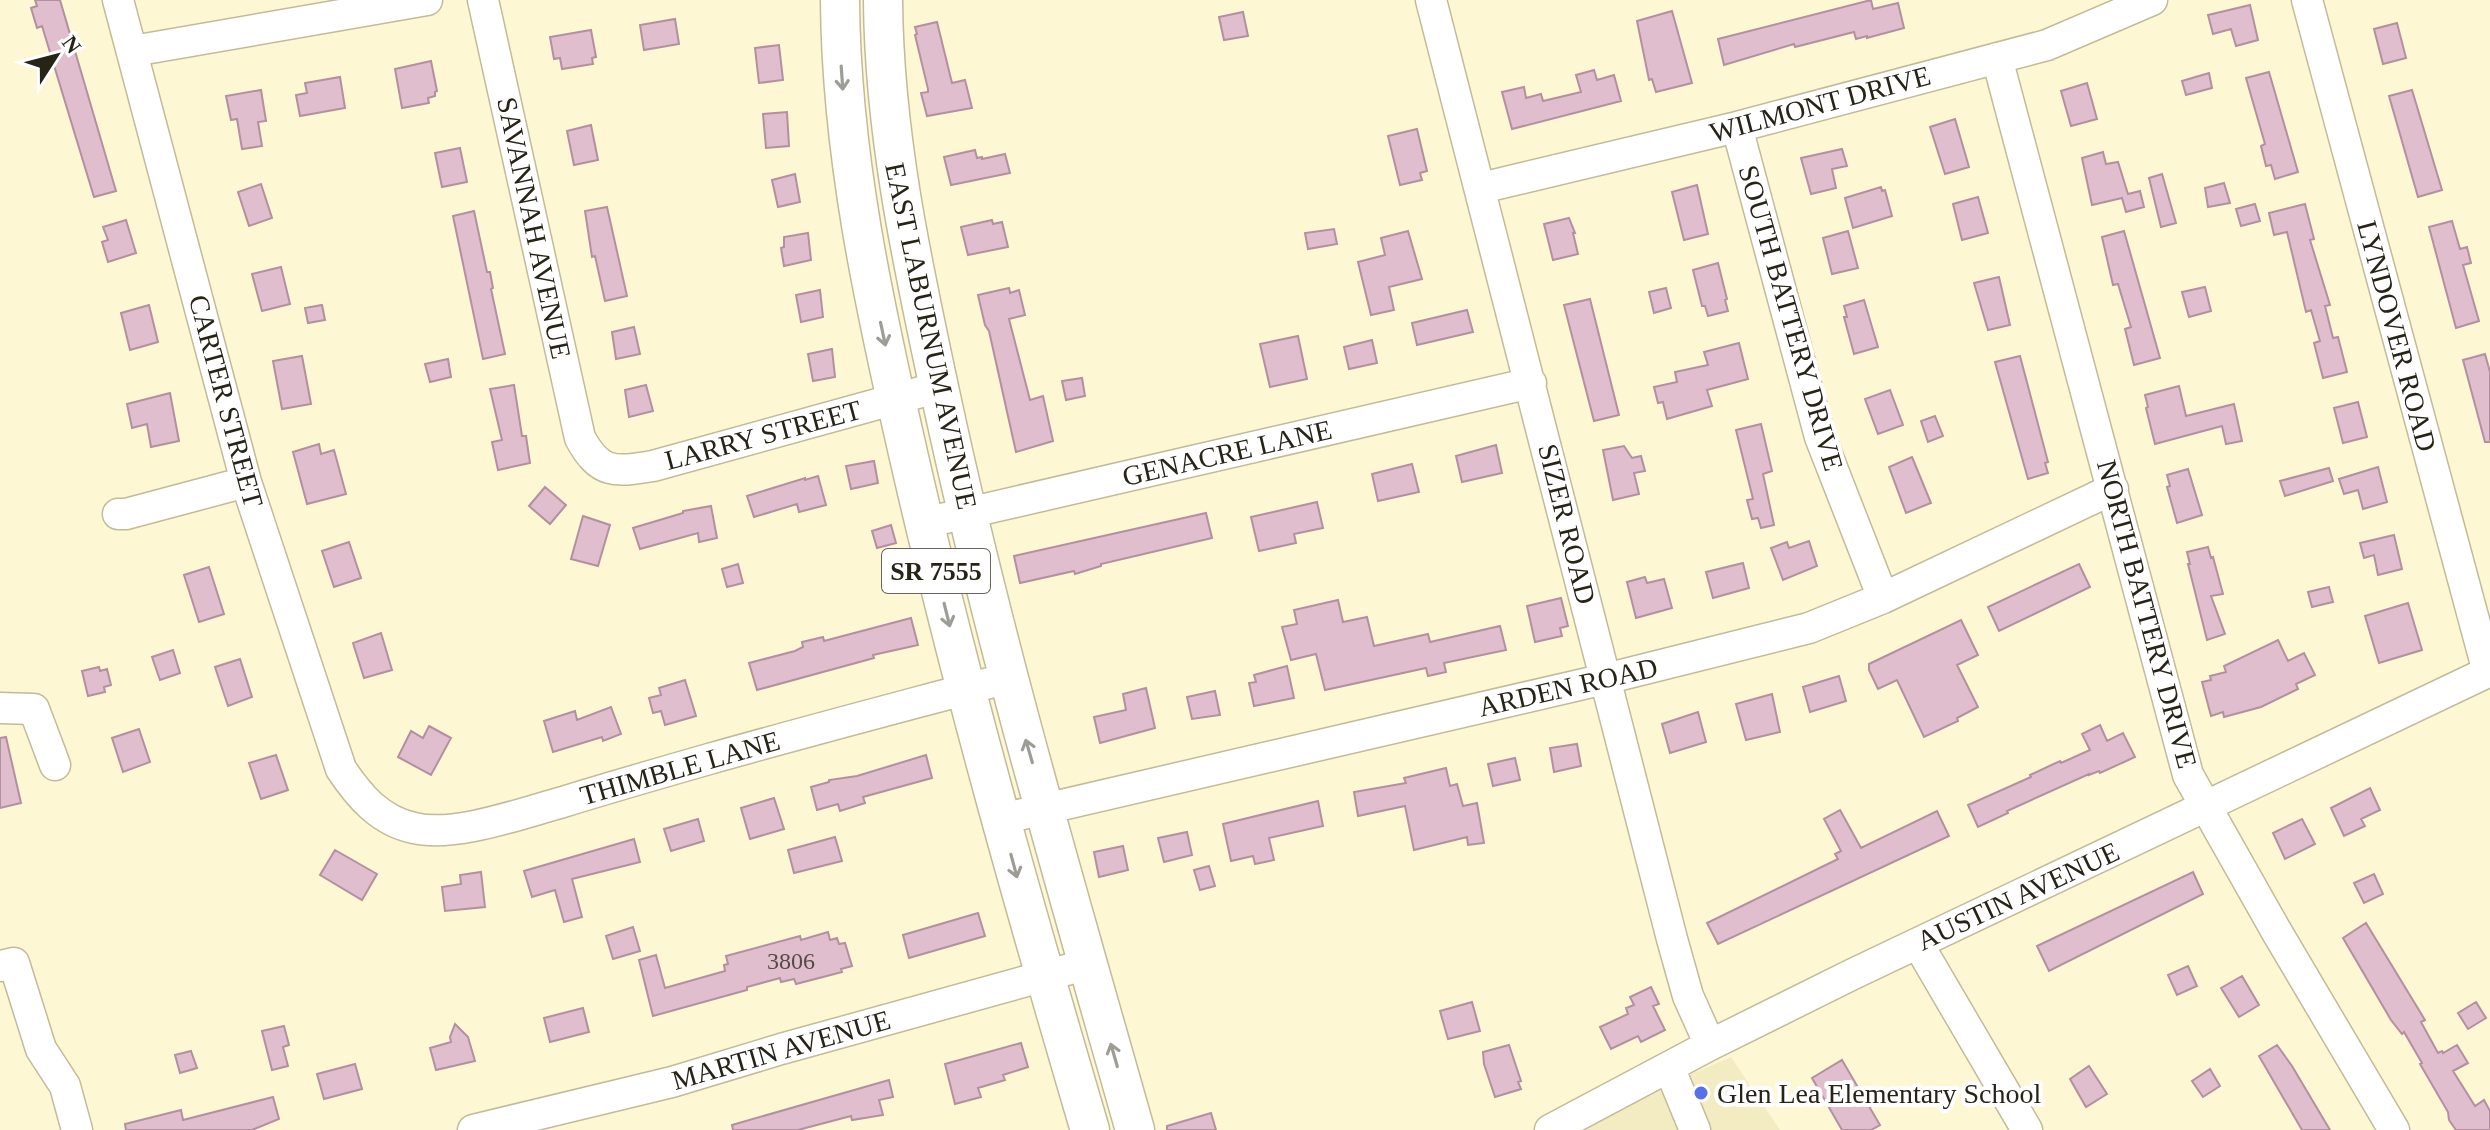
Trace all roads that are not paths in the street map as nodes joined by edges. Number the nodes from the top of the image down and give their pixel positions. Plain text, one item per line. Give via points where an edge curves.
1 (118, 0) edge
2 (427, 0) edge
3 (483, 0) edge
4 (840, 0) edge
5 (883, 0) edge
6 (1431, 0) edge
7 (2152, 0) edge
8 (2307, 0) edge
9 (133, 51) junction
10 (1997, 58) junction
11 (1737, 127) junction
12 (1481, 188) junction
13 (1531, 383) junction
14 (939, 387) junction
15 (896, 399) junction
16 (589, 455) joint
17 (246, 482) junction
18 (2113, 489) junction
19 (967, 513) junction
20 (118, 514) dead end
21 (924, 523) junction
22 (1883, 598) junction
23 (2489, 671) edge
24 (1008, 678) junction
25 (1605, 679) junction
26 (966, 689) junction
27 (0, 708) edge
28 (55, 765) dead end
29 (358, 794) joint
30 (2207, 806) junction
31 (1045, 809) junction
32 (1001, 819) junction
33 (1918, 944) junction
34 (1088, 964) junction
35 (0, 966) edge
36 (1044, 976) junction
37 (1710, 1045) junction
38 (1669, 1067) junction
39 (1587, 1121) edge
40 (77, 1130) edge
41 (473, 1130) edge
42 (1090, 1130) edge
43 (1135, 1130) edge
44 (1550, 1130) edge
45 (1695, 1130) edge
46 (2027, 1130) edge
47 (2394, 1130) edge

1 - 9 street, CARTER STREET
2 - 9 street
3 - 16 street, SAVANNAH AVENUE via 580,438
4 -> 15 main road, EAST LABURNUM AVENUE / SR 7555 via 849,148
5 - 14 main road, EAST LABURNUM AVENUE / SR 7555 via 892,149
6 - 12 street, SIZER ROAD
7 - 10 street, WILMONT DRIVE via 2047,45
8 - 23 street, LYNDOVER ROAD
9 - 17 street, CARTER STREET
10 - 11 street, WILMONT DRIVE
10 - 18 street, NORTH BATTERY DRIVE
11 - 12 street, WILMONT DRIVE
11 - 22 street, SOUTH BATTERY DRIVE via 1820,437
12 - 13 street, SIZER ROAD
13 - 19 street, GENACRE LANE
13 - 25 street, SIZER ROAD
14 - 15 street, LARRY STREET
14 - 19 main road, EAST LABURNUM AVENUE / SR 7555
15 - 16 street, LARRY STREET via 653,466 609,469
15 - 21 main road, EAST LABURNUM AVENUE / SR 7555
17 - 20 street
17 - 29 street, CARTER STREET via 341,769
18 - 22 street, ARDEN ROAD
18 - 30 street, NORTH BATTERY DRIVE via 2188,775
19 - 21 street, GENACRE LANE
19 - 24 main road, EAST LABURNUM AVENUE / SR 7555
21 -> 26 main road, EAST LABURNUM AVENUE / SR 7555
22 - 25 street, ARDEN ROAD via 1809,628
23 - 30 street, AUSTIN AVENUE
24 - 26 street, THIMBLE LANE
31 -> 24 main road, EAST LABURNUM AVENUE / SR 7555
25 - 31 street, ARDEN ROAD
25 - 37 street, SIZER ROAD via 1688,996
26 - 29 street, THIMBLE LANE via 465,827 414,828 385,816
26 - 32 main road, EAST LABURNUM AVENUE / SR 7555
27 - 28 street via 34,709
30 - 33 street, AUSTIN AVENUE
30 - 47 street, NORTH BATTERY DRIVE
31 - 32 street, ARDEN ROAD
31 - 34 main road, EAST LABURNUM AVENUE / SR 7555
32 -> 36 main road, EAST LABURNUM AVENUE / SR 7555
33 - 37 street, AUSTIN AVENUE
33 - 46 street
34 - 36 street, MARTIN AVENUE
43 -> 34 main road, EAST LABURNUM AVENUE / SR 7555
35 - 40 street via 14,963 41,1049 65,1086
36 - 41 street, MARTIN AVENUE via 672,1082
36 - 42 main road, EAST LABURNUM AVENUE / SR 7555
37 - 38 street, AUSTIN AVENUE
38 - 39 street, AUSTIN AVENUE
38 - 45 street
39 - 44 street, AUSTIN AVENUE

